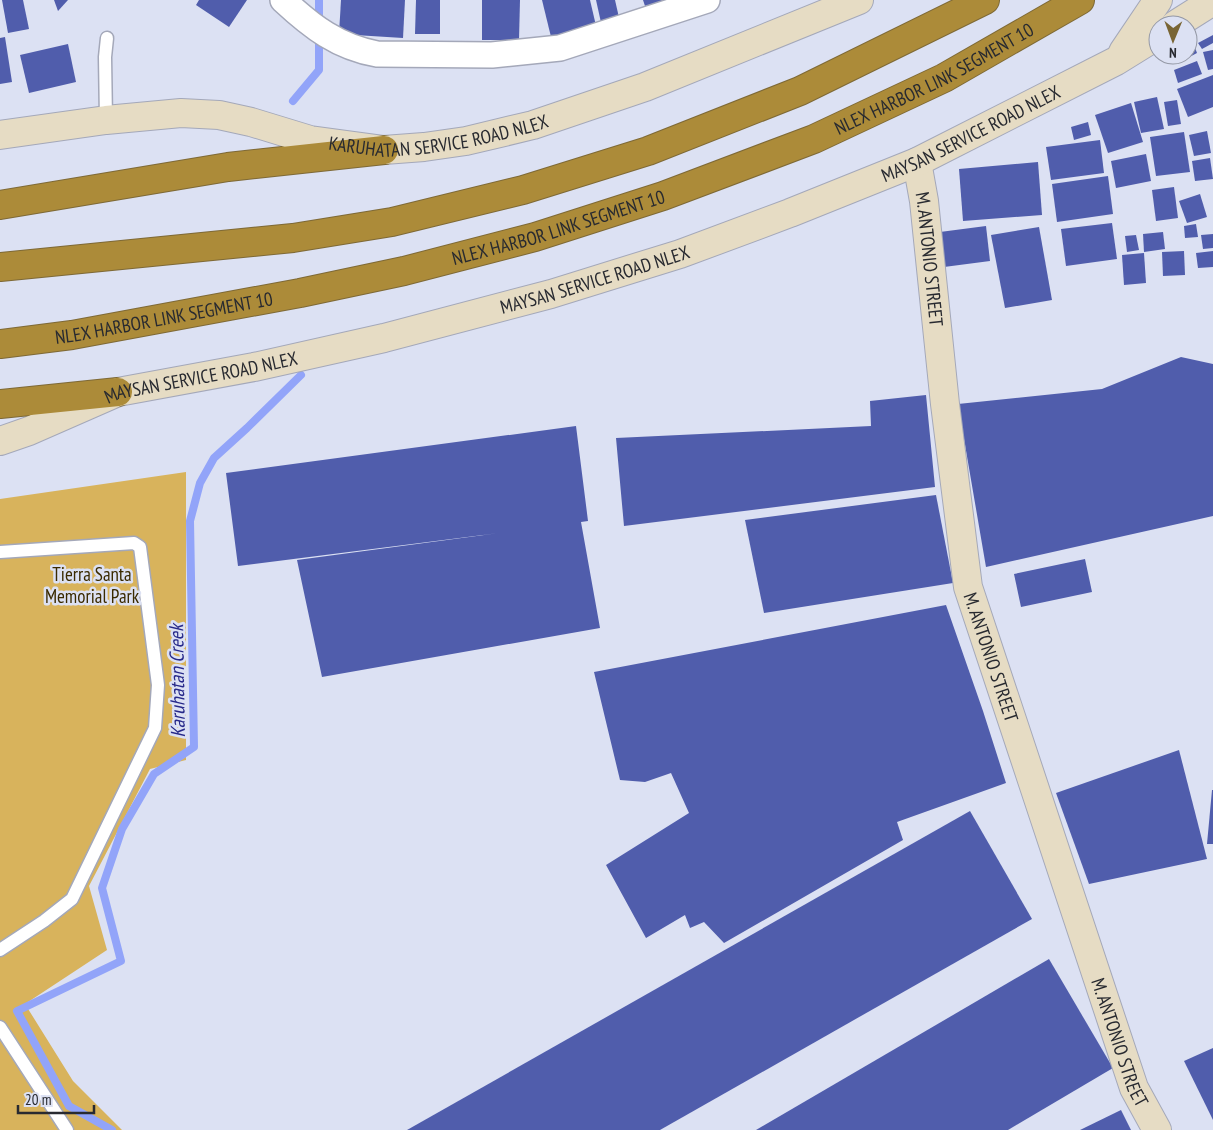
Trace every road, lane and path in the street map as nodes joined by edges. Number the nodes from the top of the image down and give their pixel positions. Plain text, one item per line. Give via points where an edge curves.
1 (283, 0) edge
2 (706, 0) edge
3 (859, 0) edge
4 (985, 0) edge
5 (1080, 0) edge
6 (1158, 0) edge
7 (1213, 1) edge
8 (1190, 15) edge
9 (107, 38) dead end
10 (1148, 41) edge
11 (1116, 61) junction
12 (106, 120) junction
13 (0, 135) edge
14 (384, 150) junction
15 (917, 162) junction
16 (0, 205) edge
17 (0, 267) edge
18 (0, 344) edge
19 (118, 392) junction
20 (0, 404) edge
21 (0, 441) edge
22 (0, 552) edge
23 (0, 950) edge
24 (0, 1027) edge
25 (67, 1130) edge
26 (1156, 1130) edge

1 - 2 street via 317,29 359,51 492,55 560,48
3 - 14 street, KARUHATAN SERVICE ROAD NLEX via 645,87 533,125 466,141
4 - 17 highway via 800,91 648,151 523,190 392,222 293,238
5 - 18 highway, NLEX HARBOR LINK SEGMENT 10 via 935,82 814,139 681,190 535,237 404,271 300,293 72,335
6 - 11 street
7 - 8 street
9 - 12 lane
10 - 11 street, MAYSAN SERVICE ROAD NLEX
11 - 15 street, MAYSAN SERVICE ROAD NLEX
12 - 13 street, KARUHATAN SERVICE ROAD NLEX
12 - 14 street, KARUHATAN SERVICE ROAD NLEX via 181,113 219,115 310,140
14 - 16 highway via 228,167
15 - 19 street, MAYSAN SERVICE ROAD NLEX via 680,254 551,294 375,340
15 - 26 street, M. ANTONIO STREET via 968,587 1134,1088
19 - 20 highway
19 - 21 street, MAYSAN SERVICE ROAD NLEX
22 - 23 lane via 134,542 140,547 158,685 155,728 72,898
24 - 25 lane

